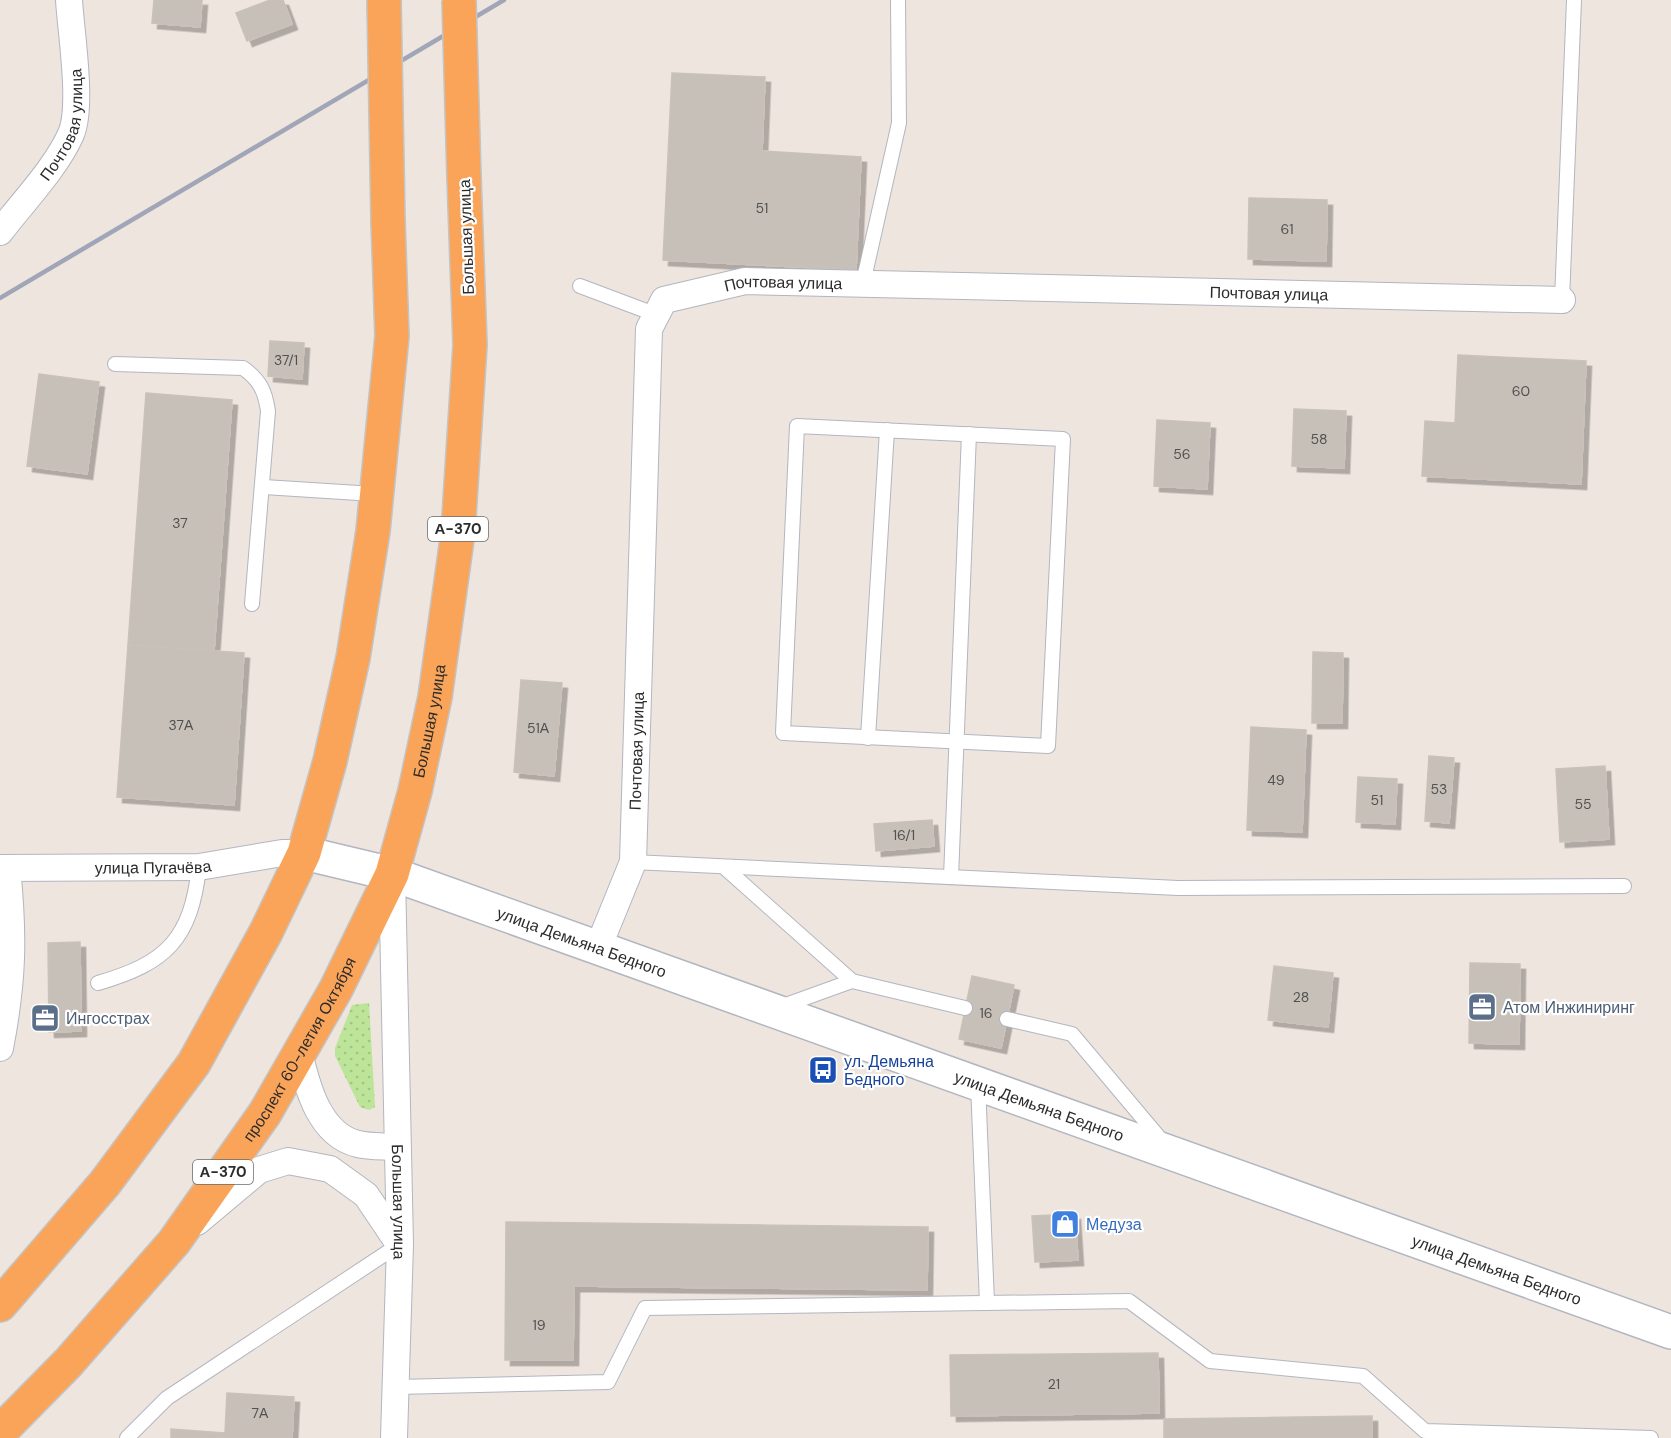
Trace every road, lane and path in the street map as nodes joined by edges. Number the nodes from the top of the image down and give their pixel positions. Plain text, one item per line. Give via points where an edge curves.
1 (69, 0) edge
2 (384, 0) edge
3 (459, 0) edge
4 (898, 0) edge
5 (1574, 0) edge
6 (0, 232) edge
7 (862, 284) junction
8 (580, 285) dead end
9 (1562, 300) joint
10 (657, 315) junction
11 (115, 364) dead end
12 (887, 430) junction
13 (969, 434) junction
14 (264, 487) junction
15 (374, 494) junction
16 (252, 604) dead end
17 (868, 738) junction
18 (956, 742) junction
19 (304, 853) junction
20 (633, 862) junction
21 (198, 867) junction
22 (724, 867) junction
23 (4, 868) edge
24 (392, 874) junction
25 (951, 877) junction
26 (1624, 886) dead end
27 (598, 948) junction
28 (852, 981) junction
29 (98, 983) dead end
30 (965, 1008) dead end
31 (773, 1010) junction
32 (1007, 1018) dead end
33 (0, 1048) edge
34 (299, 1053) junction
35 (978, 1084) junction
36 (396, 1147) junction
37 (1173, 1154) junction
38 (174, 1242) junction
39 (400, 1244) junction
40 (987, 1304) junction
41 (0, 1305) edge
42 (1671, 1332) edge
43 (397, 1386) junction
44 (0, 1432) edge
45 (127, 1438) edge
46 (394, 1438) edge
47 (1651, 1438) edge

1 - 6 street, Почтовая улица via 76,105 72,133
2 - 15 highway, bridge via 392,336
3 - 24 highway, Большая улица / А-370, bridge via 470,345 458,532 435,697
4 - 7 lane via 899,123
5 - 9 lane
7 - 9 street, Почтовая улица
7 - 10 street, Почтовая улица via 745,281 664,300
8 - 10 lane
10 - 20 street, Почтовая улица via 650,328
11 - 14 lane via 243,368 255,376 264,390 268,411
12 - 13 lane
12 - 17 lane
12 - 17 lane via 797,426 783,733
13 - 18 lane
13 - 18 lane via 1063,439 1048,747
14 - 15 lane
14 - 16 lane
15 - 19 highway via 373,531 353,658
17 - 18 lane
18 - 25 lane
19 - 21 street, улица Пугачёва
19 - 24 main road, улица Демьяна Бедного
19 - 41 highway via 266,932 194,1062 105,1183
20 - 22 lane
20 - 27 street, Почтовая улица
21 - 23 street, улица Пугачёва
21 - 29 lane via 195,901 183,932 166,951 135,971
22 - 25 lane
22 - 28 lane
23 - 33 street via 13,931 10,994
24 - 27 main road, улица Демьяна Бедного
24 - 34 highway, проспект 60-летия Октября / А-370 via 336,989
24 - 36 street, Большая улица
25 - 26 lane via 1178,888
27 - 31 main road, улица Демьяна Бедного
28 - 30 lane
28 - 31 lane
31 - 35 main road, улица Демьяна Бедного
32 - 37 lane via 1072,1034
34 - 36 street via 306,1085 325,1123 357,1144
34 - 38 highway, проспект 60-летия Октября / А-370 via 265,1113
35 - 37 main road, улица Демьяна Бедного
35 - 40 lane
36 - 39 street, Большая улица
37 - 42 main road, улица Демьяна Бедного
38 - 39 street via 259,1170 288,1161 330,1169 366,1195
38 - 44 highway, проспект 60-летия Октября / А-370 via 68,1363
39 - 43 street, Большая улица
39 - 45 lane via 167,1398
40 - 43 lane via 645,1308 608,1382
40 - 47 lane via 1129,1301 1210,1361 1363,1376 1425,1431
43 - 46 street, Большая улица

